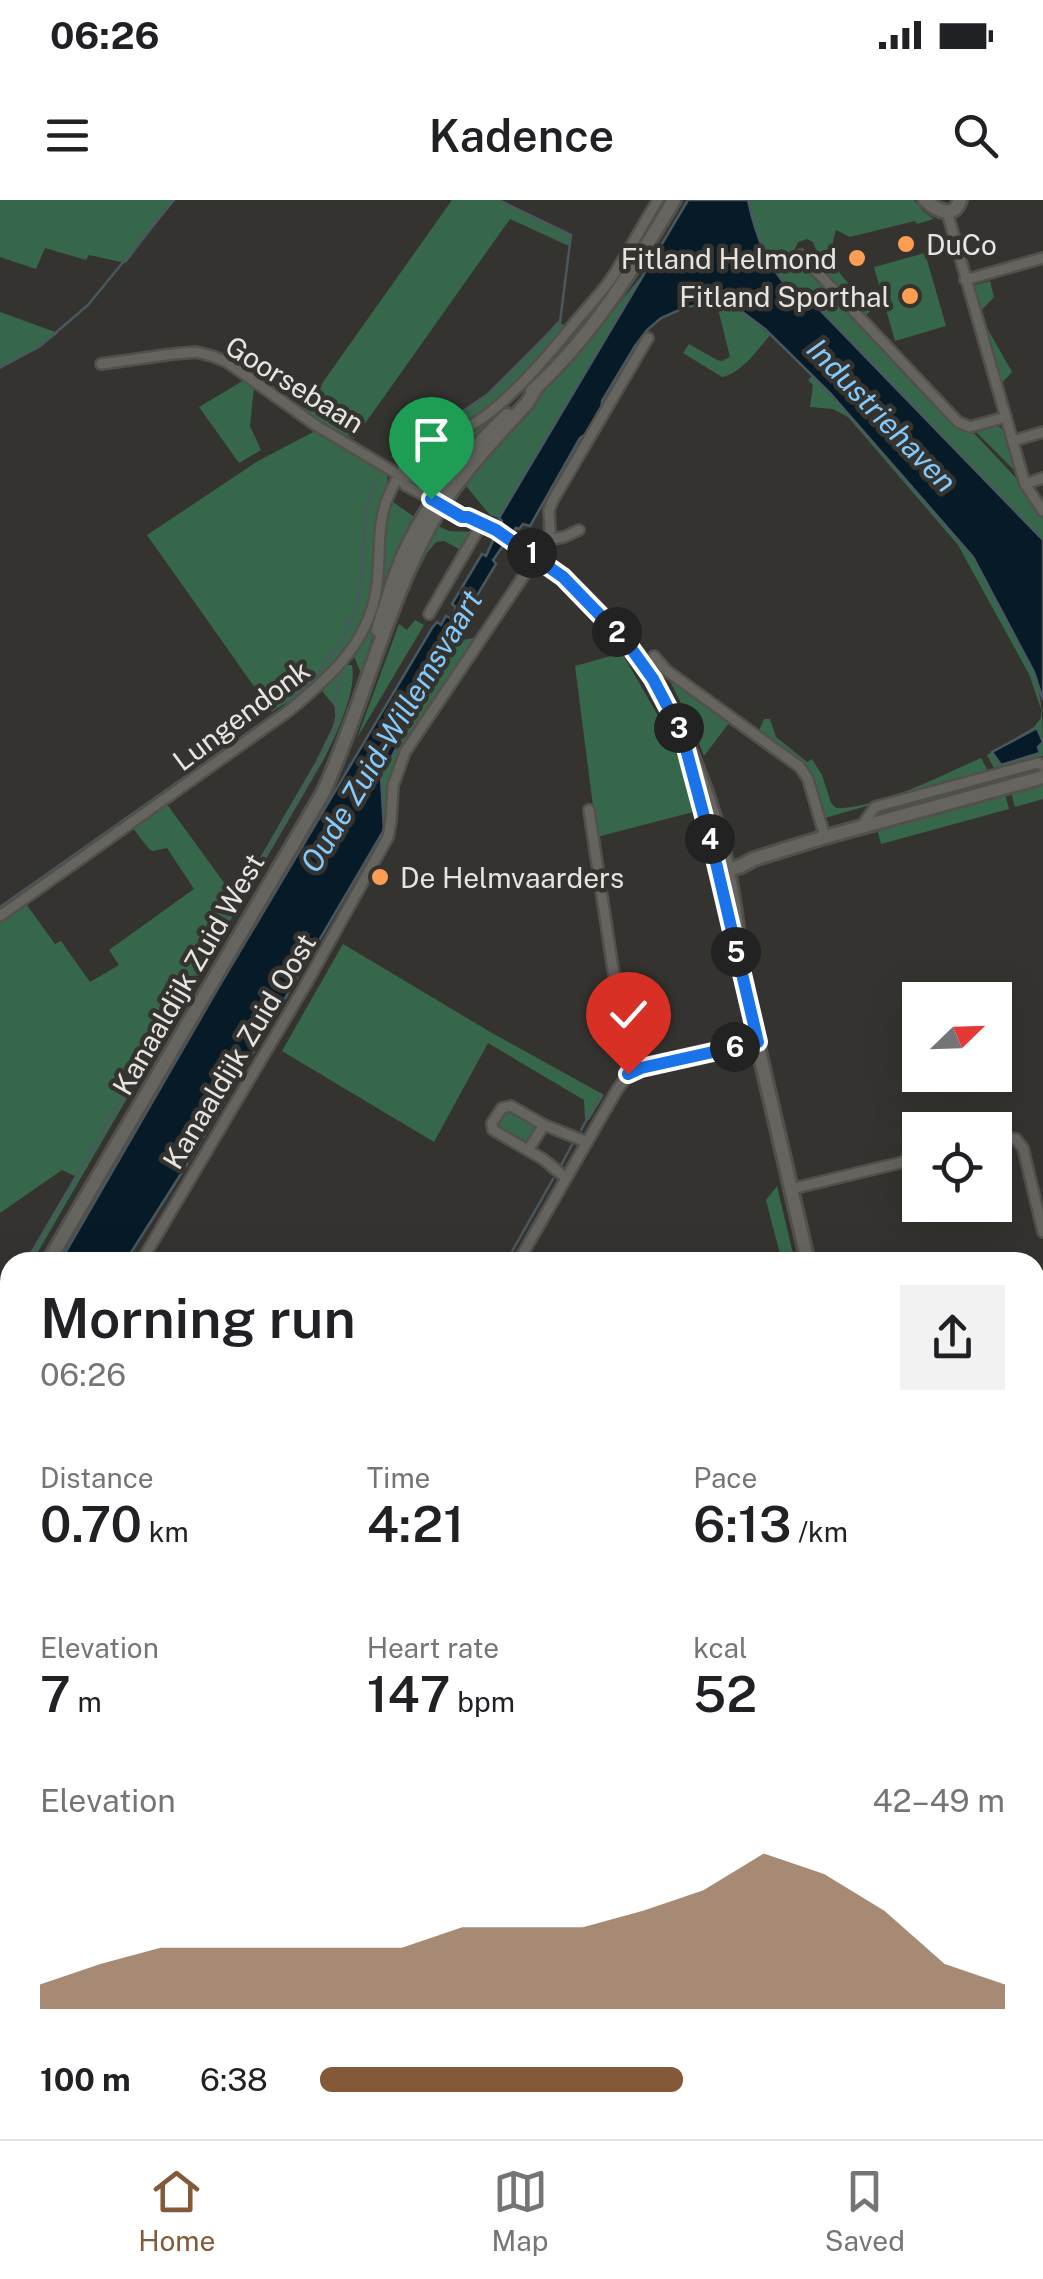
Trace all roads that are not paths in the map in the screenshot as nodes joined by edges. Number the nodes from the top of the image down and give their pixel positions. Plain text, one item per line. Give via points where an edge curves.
1 (658, 200) edge
2 (670, 200) edge
3 (924, 200) edge
4 (962, 200) edge
5 (947, 212) junction
6 (801, 255) dead end
7 (1043, 258) edge
8 (966, 280) junction
9 (648, 338) dead end
10 (101, 364) dead end
11 (1006, 417) junction
12 (1043, 432) edge
13 (1013, 440) junction
14 (399, 475) junction
15 (1043, 478) edge
16 (1024, 484) junction
17 (440, 499) junction
18 (1043, 511) edge
19 (475, 520) junction
20 (580, 530) dead end
21 (546, 540) junction
22 (536, 556) junction
23 (430, 614) dead end
24 (654, 656) dead end
25 (1043, 766) edge
26 (1043, 777) edge
27 (995, 783) junction
28 (589, 810) dead end
29 (825, 837) junction
30 (723, 867) junction
31 (0, 916) edge
32 (758, 1042) junction
33 (634, 1070) junction
34 (544, 1124) junction
35 (1012, 1139) edge
36 (587, 1142) junction
37 (528, 1150) junction
38 (902, 1162) edge
39 (566, 1178) junction
40 (791, 1189) junction
41 (1043, 1232) edge
42 (54, 1252) edge
43 (147, 1252) edge
44 (524, 1252) edge
45 (806, 1252) edge

1 - 14 street via 609,282 529,376 486,416 419,452
2 - 17 main road, Kanaaldijk Zuid West via 609,305
3 - 5 main road
4 - 5 main road
5 - 8 street
6 - 11 street via 958,422 970,427
7 - 8 street
8 - 11 street
9 - 21 street, Kanaaldijk Zuid Oost via 553,500
10 - 14 street, Goorsebaan via 196,352 212,356
11 - 13 street
12 - 13 street
13 - 16 street
14 - 17 street, Goorsebaan
14 - 31 street, Lungendonk via 382,510 369,616 330,677
15 - 16 street
16 - 18 street
17 - 19 main road
17 - 42 main road, Kanaaldijk Zuid West via 316,806
19 - 22 main road
19 - 23 street
20 - 21 street
21 - 22 street, Kanaaldijk Zuid Oost
22 - 30 main road via 578,590 653,679 706,788
22 - 43 street, Kanaaldijk Zuid Oost via 405,752 392,786 388,836
24 - 29 street via 800,767
25 - 27 street
26 - 27 main road
27 - 29 main road
28 - 33 street via 624,1049
29 - 30 main road
30 - 32 main road
32 - 33 street
32 - 40 main road
33 - 36 street
34 - 36 street
34 - 37 street
34 - 37 street via 510,1106 492,1123
35 - 41 street via 1023,1148
36 - 39 street
37 - 39 street
38 - 40 street
39 - 44 street
40 - 45 main road

